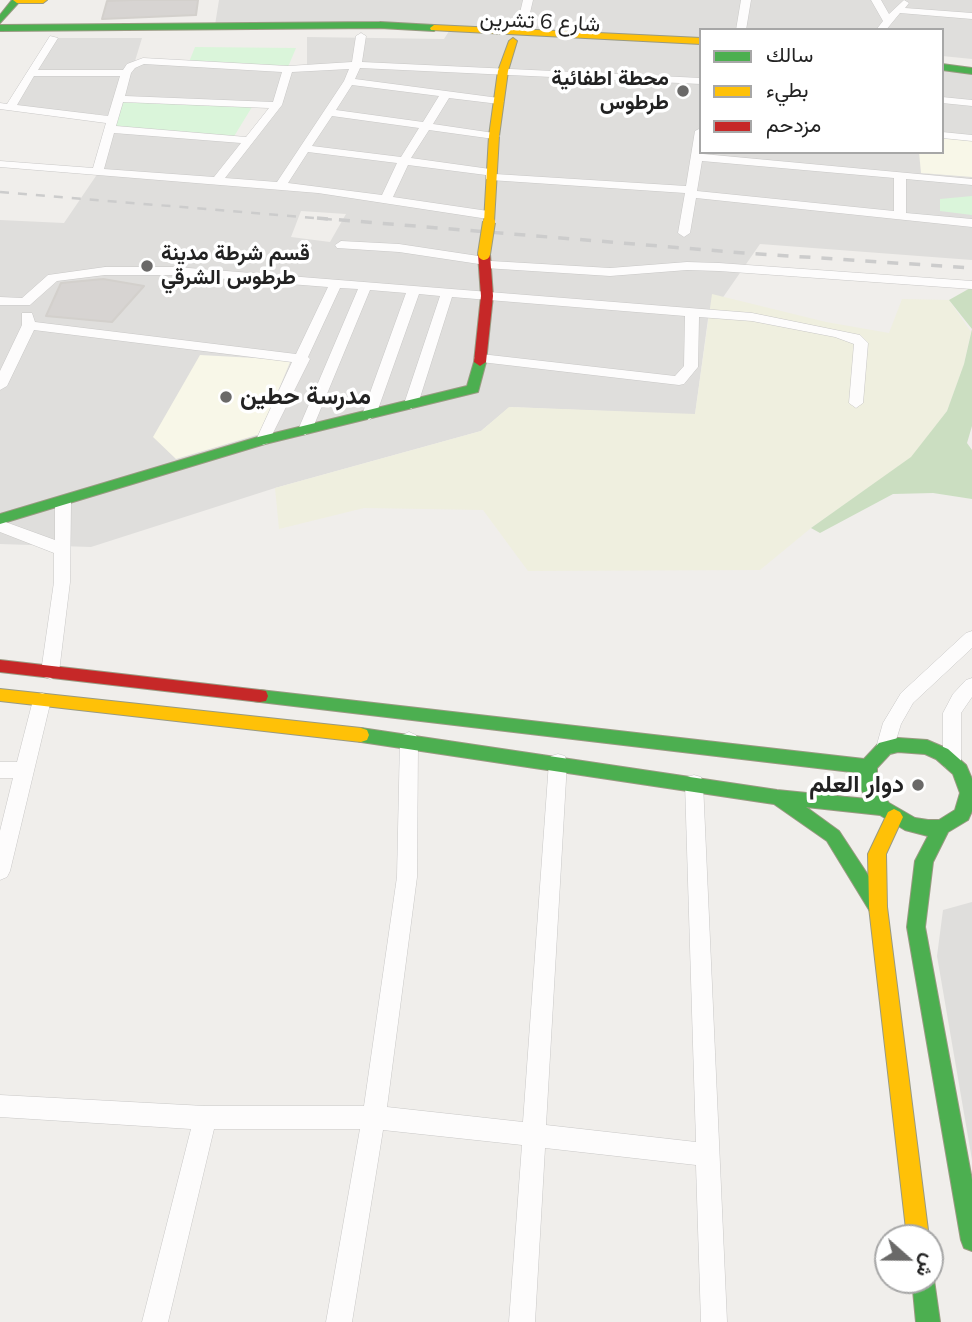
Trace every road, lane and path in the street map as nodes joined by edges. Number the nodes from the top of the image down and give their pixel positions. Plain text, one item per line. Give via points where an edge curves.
1 (17, 0) edge
2 (43, 0) edge
3 (528, 0) edge
4 (736, 0) edge
5 (746, 0) edge
6 (876, 0) edge
7 (906, 0) edge
8 (897, 10) junction
9 (972, 16) edge
10 (0, 20) edge
11 (884, 26) edge
12 (732, 28) edge
13 (741, 28) edge
14 (0, 30) edge
15 (52, 32) junction
16 (361, 36) junction
17 (517, 36) junction
18 (0, 38) edge
19 (699, 41) edge
20 (699, 51) edge
21 (944, 56) edge
22 (972, 59) edge
23 (357, 65) junction
24 (944, 68) edge
25 (288, 69) junction
26 (503, 71) junction
27 (972, 71) edge
28 (33, 73) junction
29 (126, 73) junction
30 (349, 81) junction
31 (699, 81) edge
32 (446, 94) junction
33 (119, 99) junction
34 (944, 100) edge
35 (499, 102) junction
36 (972, 103) edge
37 (277, 105) junction
38 (5, 107) edge
39 (329, 111) junction
40 (111, 125) junction
41 (427, 126) junction
42 (944, 135) edge
43 (494, 136) junction
44 (972, 138) edge
45 (251, 141) junction
46 (699, 141) edge
47 (304, 148) junction
48 (696, 157) junction
49 (404, 161) junction
50 (0, 164) edge
51 (98, 171) junction
52 (490, 174) junction
53 (900, 176) junction
54 (217, 181) junction
55 (972, 182) edge
56 (280, 186) junction
57 (691, 192) junction
58 (387, 198) junction
59 (901, 216) junction
60 (489, 218) junction
61 (972, 223) edge
62 (684, 233) dead end
63 (341, 246) dead end
64 (485, 260) junction
65 (335, 285) junction
66 (972, 285) edge
67 (365, 287) junction
68 (414, 290) junction
69 (447, 293) junction
70 (487, 296) junction
71 (0, 301) edge
72 (25, 302) junction
73 (692, 313) junction
74 (29, 325) junction
75 (481, 358) junction
76 (303, 359) junction
77 (2, 378) edge
78 (856, 403) dead end
79 (411, 404) junction
80 (369, 415) junction
81 (305, 430) junction
82 (263, 440) junction
83 (63, 502) junction
84 (0, 519) edge
85 (0, 526) edge
86 (64, 550) junction
87 (972, 638) edge
88 (0, 666) edge
89 (50, 673) junction
90 (972, 685) edge
91 (0, 695) edge
92 (42, 700) junction
93 (409, 740) junction
94 (886, 748) junction
95 (952, 761) junction
96 (558, 762) junction
97 (868, 767) junction
98 (0, 770) edge
99 (25, 770) junction
100 (969, 780) edge
101 (694, 783) junction
102 (777, 797) junction
103 (970, 807) edge
104 (888, 813) junction
105 (942, 827) junction
106 (1, 861) edge
107 (878, 907) junction
108 (0, 1106) edge
109 (374, 1117) junction
110 (205, 1118) junction
111 (534, 1135) junction
112 (708, 1154) junction
113 (916, 1224) edge
114 (972, 1240) edge
115 (925, 1294) edge
116 (155, 1322) edge
117 (339, 1322) edge
118 (522, 1322) edge
119 (714, 1322) edge
120 (928, 1322) edge

1 - 2 main road
1 - 10 main road
3 - 17 street
4 - 12 street
5 - 13 street
6 - 11 street
7 - 8 street
8 - 9 street
8 - 11 street
14 - 15 main road, شارع 6 تشرين
15 - 16 main road, شارع 6 تشرين
15 - 17 main road, شارع 6 تشرين via 380,25
15 - 18 main road, شارع 6 تشرين
15 - 28 street
16 - 17 main road, شارع 6 تشرين
16 - 23 street
17 - 19 main road, شارع 6 تشرين
17 - 20 main road, شارع 6 تشرين
17 - 26 main road
21 - 22 main road
23 - 25 street
23 - 26 street
23 - 30 street
24 - 27 main road
25 - 29 street via 150,61 131,65
25 - 37 street
26 - 31 street
26 - 35 main road
28 - 29 street
28 - 38 street
29 - 33 street
30 - 32 street
30 - 39 street
32 - 35 street
32 - 41 street
33 - 37 street
33 - 40 street
34 - 36 street
35 - 43 main road
37 - 45 street
38 - 40 street
39 - 41 street
39 - 47 street
40 - 45 street
40 - 51 street
41 - 43 street
41 - 49 street
42 - 44 street
43 - 52 main road
45 - 54 street
46 - 48 street
47 - 49 street
47 - 56 street
48 - 53 street
48 - 57 street
49 - 52 street
49 - 58 street
50 - 51 street
51 - 54 street
52 - 57 street
52 - 60 main road
53 - 55 street
53 - 59 street
54 - 56 street
56 - 58 street
57 - 59 street
57 - 62 street
58 - 60 street
59 - 61 street
60 - 64 main road, bridge
63 - 64 street via 399,248
64 - 66 street via 610,272 719,267
64 - 70 main road
65 - 67 street
65 - 72 street via 176,271 105,271 53,278
65 - 76 street
67 - 68 street
67 - 81 street
68 - 69 street
68 - 80 street
69 - 70 street
69 - 79 street
70 - 73 street
70 - 75 main road
71 - 72 street
72 - 74 street
73 - 75 street via 691,367 678,381
73 - 78 street via 752,317 855,338 861,343
74 - 76 street
74 - 77 street
75 - 79 main road via 473,389
76 - 82 street
79 - 80 main road
80 - 81 main road
81 - 82 main road
82 - 83 main road
83 - 84 main road
83 - 86 street
85 - 86 street
86 - 89 street
87 - 94 street via 908,698 892,723
88 - 89 main road
89 - 97 main road
90 - 95 street via 951,713
91 - 92 main road
92 - 93 main road
92 - 99 street
93 - 96 main road
93 - 109 street via 407,877
94 - 95 main road via 927,747
94 - 97 main road
95 - 100 main road
96 - 101 main road
96 - 111 street
97 - 104 main road via 869,788
98 - 99 street
99 - 106 street
100 - 103 main road
101 - 102 main road
101 - 112 street
102 - 104 main road
102 - 107 main road via 833,836
103 - 105 main road
104 - 105 main road via 911,825
104 - 107 main road via 877,854
105 - 114 main road via 923,861 916,927
107 - 113 main road
108 - 110 street
109 - 110 street
109 - 111 street
109 - 117 street
110 - 116 street
111 - 112 street
111 - 118 street
112 - 119 street
115 - 120 main road

